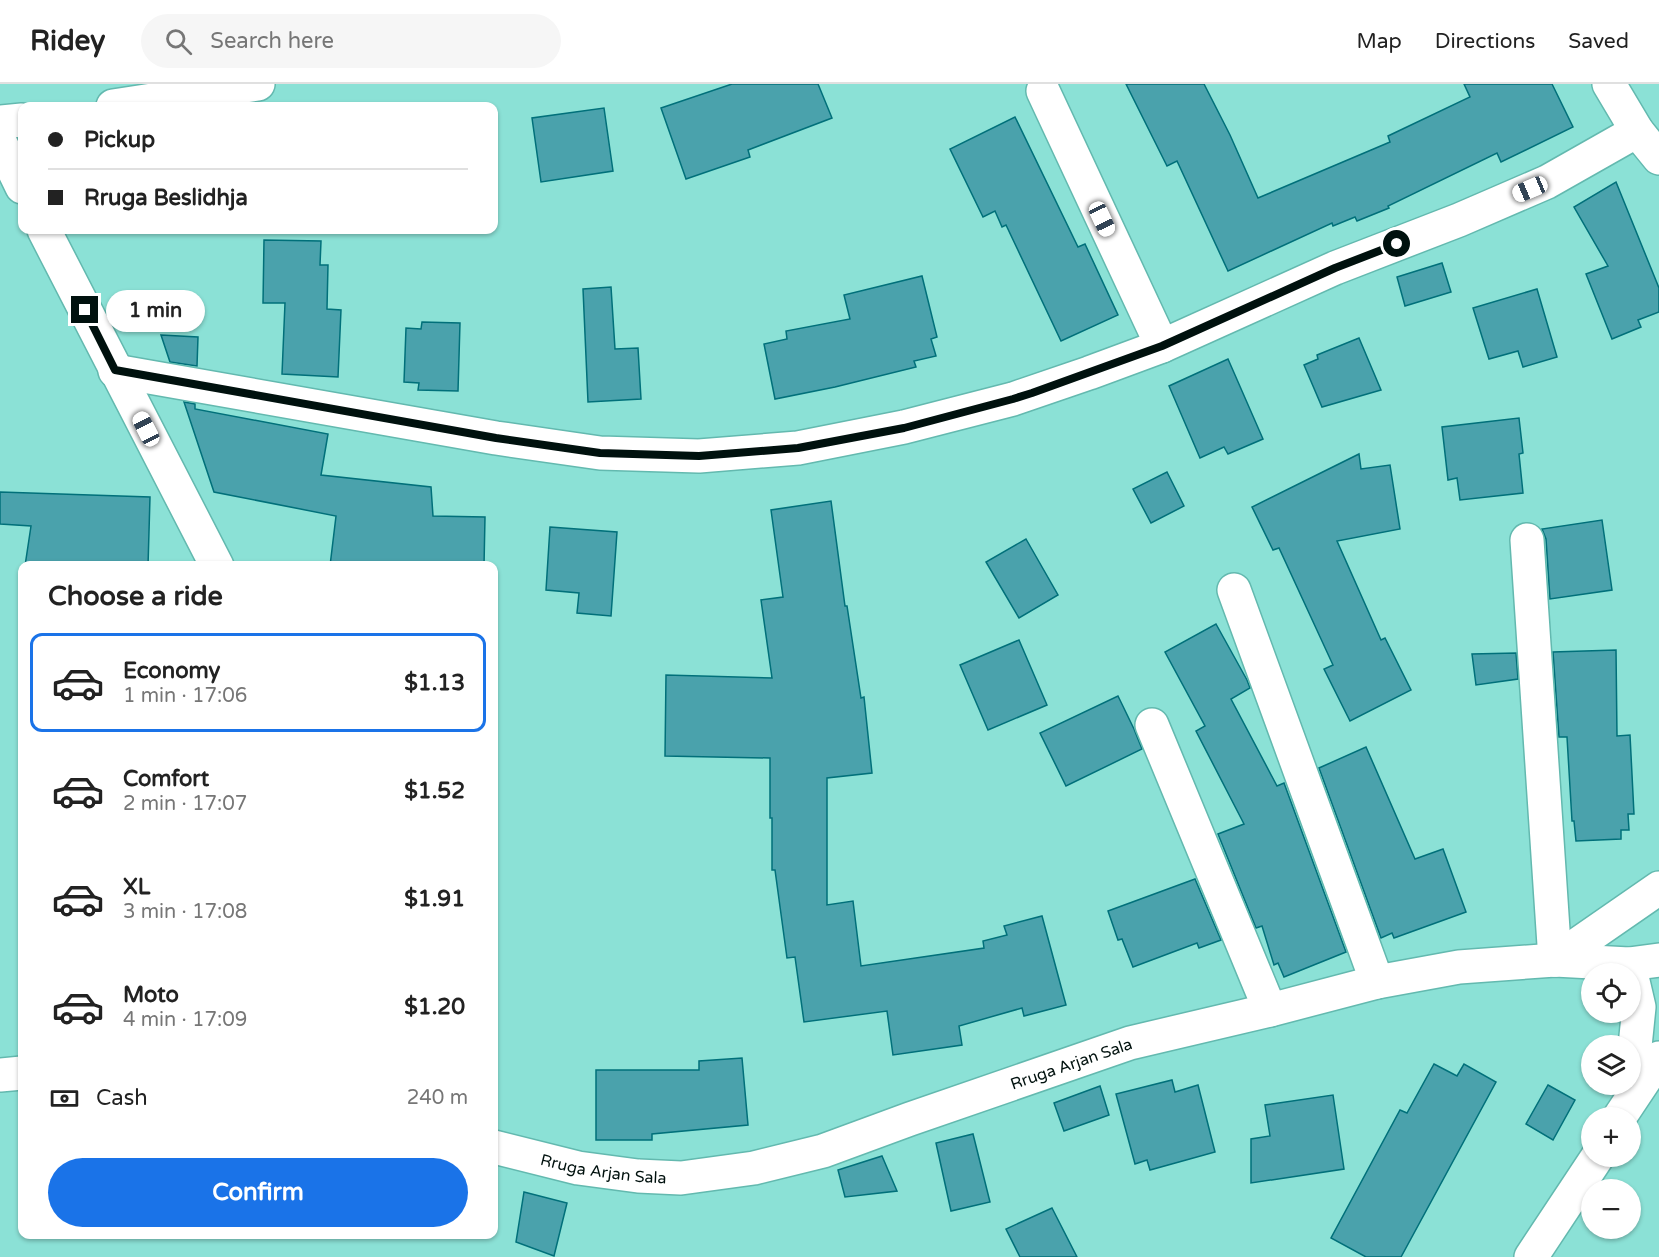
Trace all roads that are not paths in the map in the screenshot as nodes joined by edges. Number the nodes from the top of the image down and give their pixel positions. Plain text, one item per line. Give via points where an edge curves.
1 (258, 84) edge
2 (1610, 84) edge
3 (1043, 91) dead end
4 (139, 102) edge
5 (18, 120) edge
6 (0, 122) edge
7 (1637, 131) junction
8 (0, 142) edge
9 (1659, 158) edge
10 (18, 179) edge
11 (46, 234) edge
12 (1162, 346) junction
13 (115, 370) junction
14 (1527, 540) dead end
15 (214, 561) edge
16 (1234, 590) dead end
17 (1152, 725) dead end
18 (1659, 888) edge
19 (1555, 960) junction
20 (1644, 962) edge
21 (1377, 982) junction
22 (1270, 1010) junction
23 (1636, 1035) edge
24 (1659, 1058) edge
25 (18, 1073) edge
26 (0, 1075) edge
27 (1626, 1107) edge
28 (498, 1148) edge
29 (1591, 1167) edge
30 (1531, 1257) edge

1 - 4 street
2 - 7 street
3 - 12 street
5 - 6 street
7 - 9 street
7 - 12 street via 1547,182 1335,268
8 - 10 street
11 - 13 street
12 - 13 street via 1013,399 904,428 798,448 699,456 600,453 542,445
13 - 15 street
14 - 19 street
16 - 21 street
17 - 22 street
18 - 19 street
19 - 20 street, Rruga Arjan Sala
19 - 21 street, Rruga Arjan Sala via 1459,967
20 - 23 street
21 - 22 street, Rruga Arjan Sala
22 - 28 street, Rruga Arjan Sala via 1130,1043 823,1151 754,1168 681,1178 639,1176 578,1168
24 - 27 street
25 - 26 street
29 - 30 street

